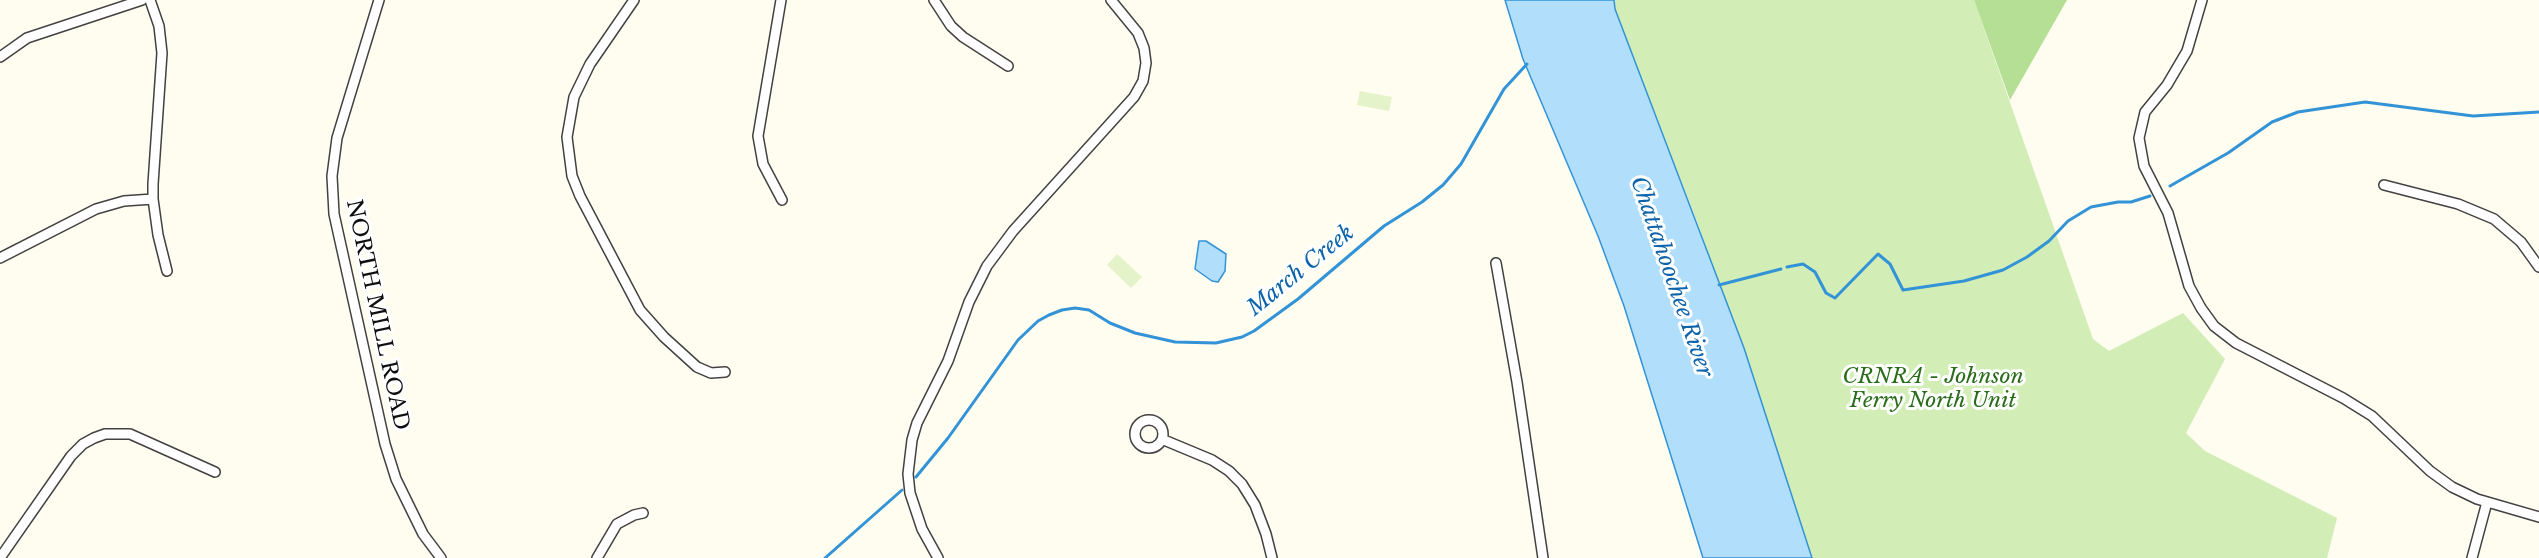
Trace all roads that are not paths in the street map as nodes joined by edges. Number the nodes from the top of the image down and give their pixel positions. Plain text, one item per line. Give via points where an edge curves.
1 (142, 0) edge
2 (150, 0) edge
3 (379, 0) edge
4 (634, 0) edge
5 (780, 0) edge
6 (934, 0) edge
7 (1111, 0) edge
8 (2202, 0) edge
9 (0, 57) edge
10 (1008, 66) dead end
11 (2384, 185) dead end
12 (153, 199) junction
13 (782, 200) dead end
14 (0, 258) edge
15 (1496, 263) dead end
16 (2539, 267) edge
17 (167, 271) dead end
18 (725, 372) dead end
19 (1164, 440) dead end
20 (215, 472) dead end
21 (2487, 502) junction
22 (643, 513) dead end
23 (2539, 517) edge
24 (0, 558) edge
25 (441, 558) edge
26 (597, 558) edge
27 (938, 558) edge
28 (1272, 558) edge
29 (1544, 558) edge
30 (2472, 558) edge

1 - 9 street via 27,38
2 - 12 street via 159,26 162,53
3 - 25 street, NORTH MILL ROAD via 337,138 332,176 334,214 385,444 408,507
4 - 18 street via 590,64 574,98 567,137 572,176 640,310 697,367 711,373
5 - 13 street via 758,136 763,164
6 - 10 street via 963,37
7 - 27 street via 1138,33 1144,48 1143,81 1134,97 1013,231 987,266 948,361 917,423 908,474 910,493 922,530
8 - 21 street via 2187,51 2145,112 2139,138 2144,166 2172,224 2194,298 2214,326 2236,343 2358,407 2441,480
11 - 16 street via 2464,206 2494,219 2522,242
12 - 14 street via 124,201 96,209
12 - 17 street
15 - 29 street
19 - 28 street via 1212,460 1242,484 1255,505
20 - 24 street via 130,434 94,438 71,456
21 - 23 street
21 - 30 street
22 - 26 street via 617,524

